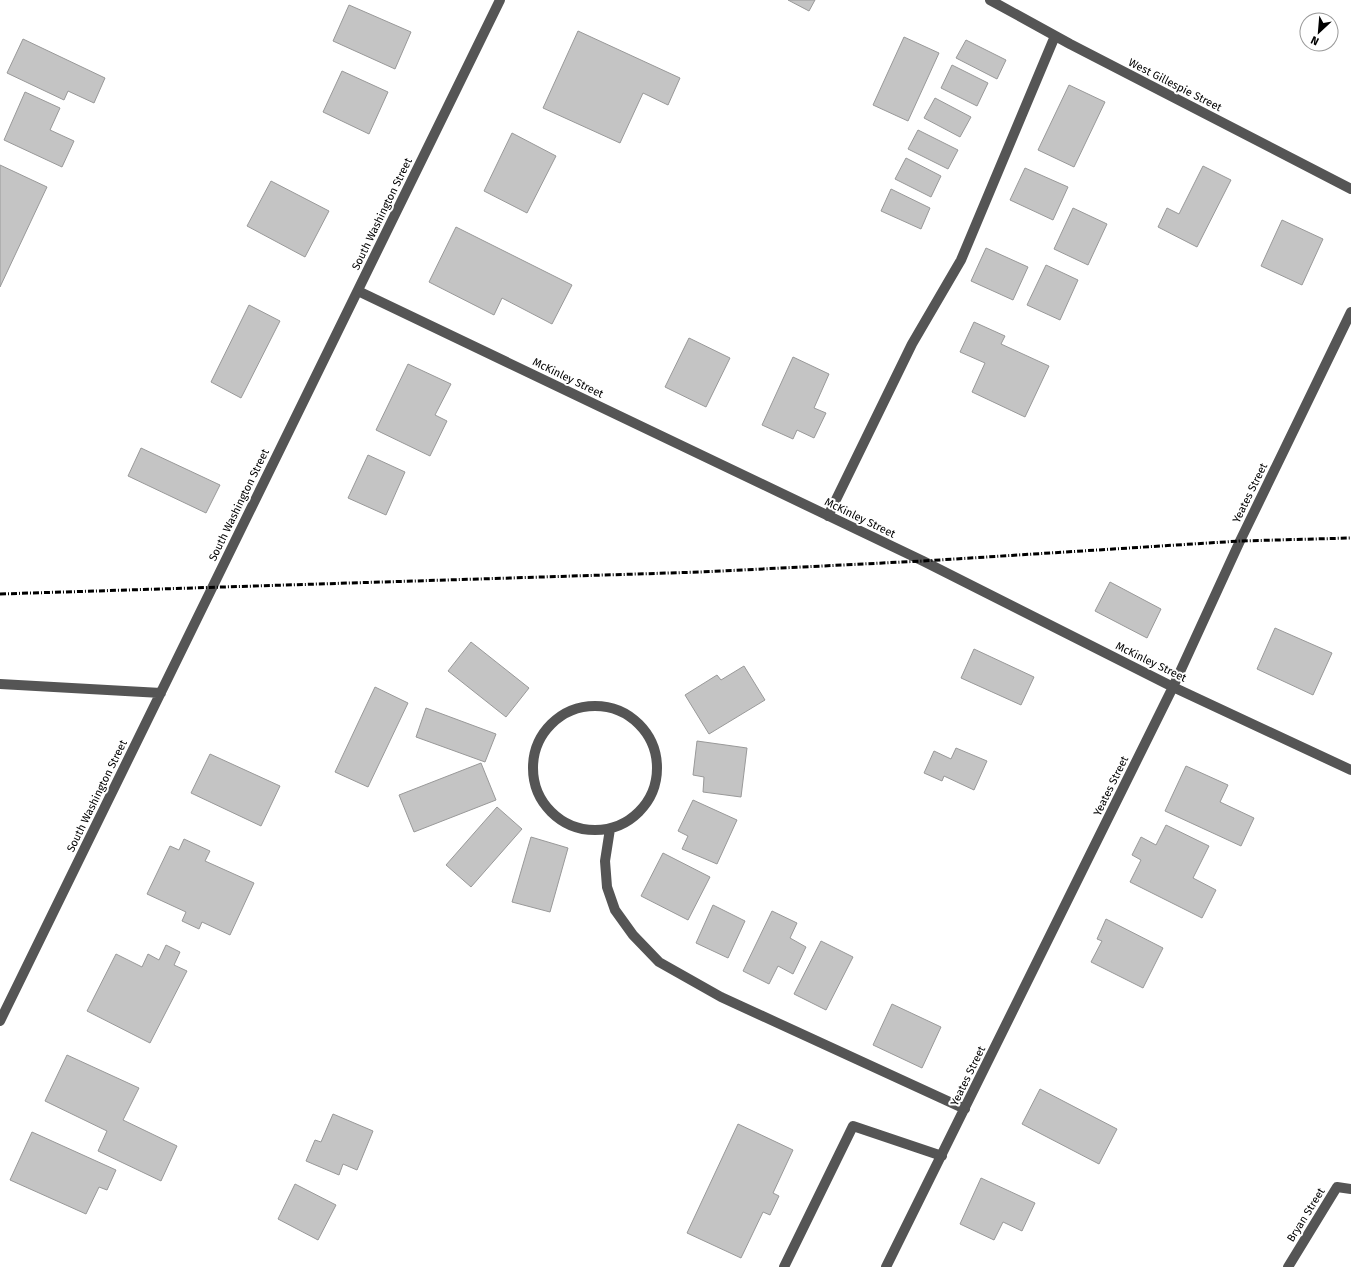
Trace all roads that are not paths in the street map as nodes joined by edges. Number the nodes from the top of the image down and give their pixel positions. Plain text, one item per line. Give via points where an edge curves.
1 (500, 0) edge
2 (990, 0) edge
3 (1056, 36) junction
4 (1351, 189) edge
5 (358, 291) junction
6 (1351, 312) edge
7 (828, 516) junction
8 (0, 684) edge
9 (1173, 687) junction
10 (161, 693) junction
11 (1351, 770) edge
12 (610, 828) junction
13 (0, 1020) edge
14 (965, 1109) junction
15 (942, 1156) junction
16 (1351, 1189) edge
17 (784, 1267) edge
18 (886, 1267) edge
19 (1288, 1267) edge

1 - 5 street, South Washington Street
2 - 3 street, West Gillespie Street
3 - 4 street, West Gillespie Street
3 - 7 street via 961,260 912,344
5 - 7 street, McKinley Street
5 - 10 street, South Washington Street
6 - 9 street, Yeates Street via 1240,541
7 - 9 street, McKinley Street
8 - 10 street
9 - 11 street, McKinley Street
9 - 14 street, Yeates Street
10 - 13 street, South Washington Street
12 - 12 street via 590,830 570,825 552,814 540,797 534,778 534,757 540,738 553,722 570,711 590,706 611,708 630,716 645,730 655,748 658,768 651,795 644,807 629,821
12 - 14 street via 605,862 607,887 615,910 633,935 659,962 721,997
14 - 15 street, Yeates Street
15 - 17 street via 853,1126
15 - 18 street, Yeates Street
16 - 19 street, Bryan Street via 1337,1188

